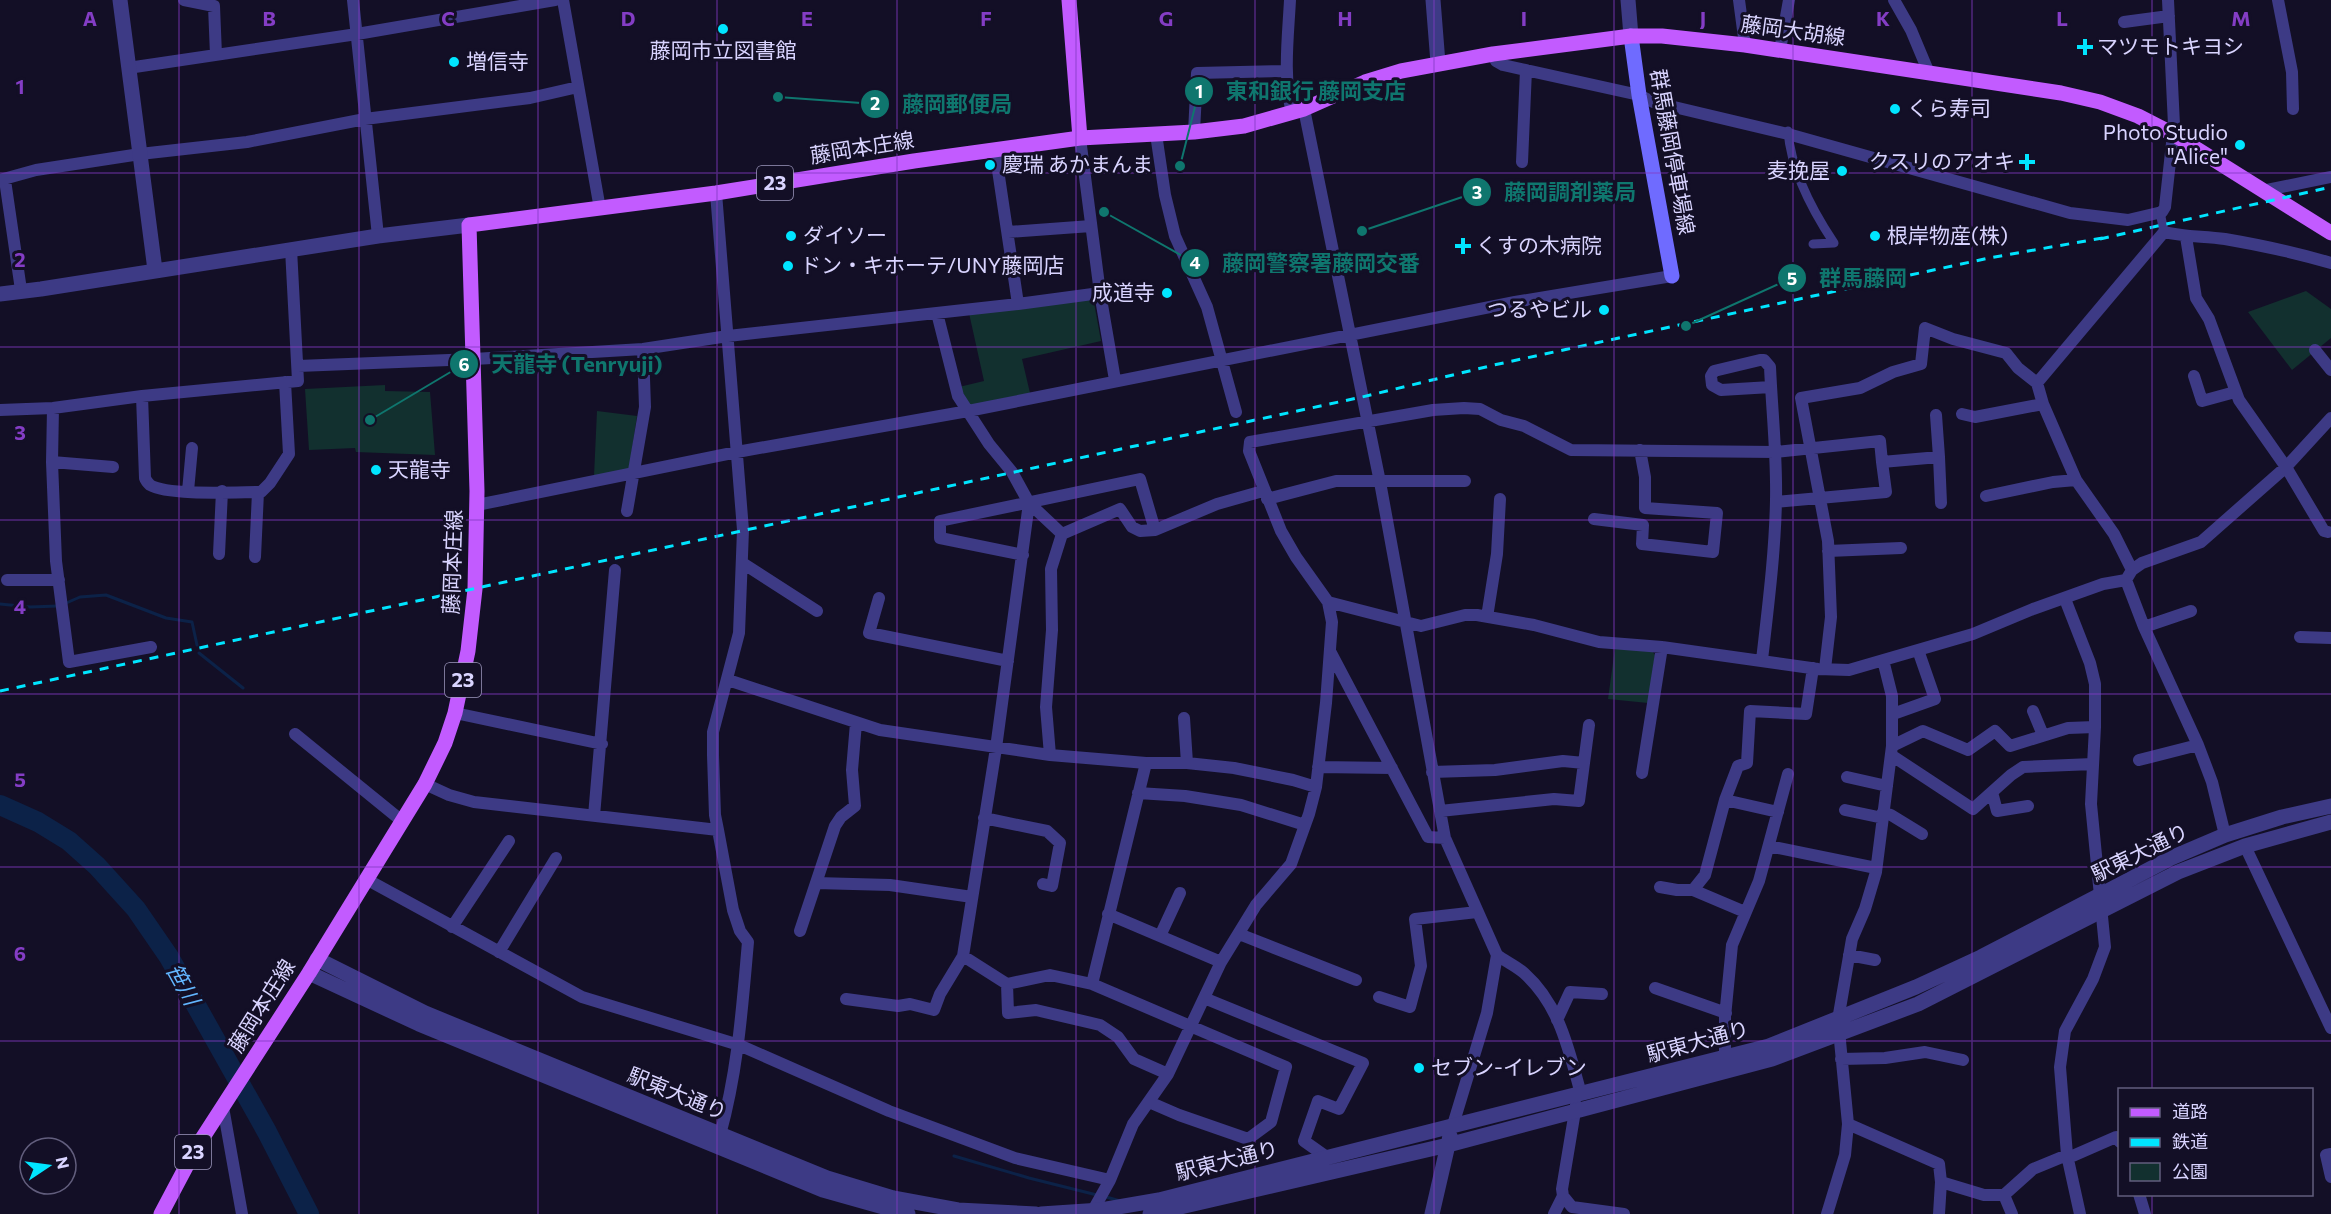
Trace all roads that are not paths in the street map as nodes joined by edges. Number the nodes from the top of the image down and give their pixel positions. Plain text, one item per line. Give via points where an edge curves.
1 (120, 0) edge
2 (184, 0) edge
3 (353, 0) edge
4 (555, 0) edge
5 (562, 0) edge
6 (1069, 0) edge
7 (1290, 0) edge
8 (1433, 0) edge
9 (1628, 0) edge
10 (1739, 0) edge
11 (1789, 0) edge
12 (1894, 0) edge
13 (2168, 0) edge
14 (2278, 0) edge
15 (2169, 16) junction
16 (2124, 22) dead end
17 (357, 34) junction
18 (1631, 36) junction
19 (1745, 45) junction
20 (1780, 50) junction
21 (1493, 54) junction
22 (216, 56) junction
23 (1438, 63) junction
24 (128, 68) junction
25 (1526, 70) junction
26 (1286, 71) junction
27 (1929, 73) junction
28 (578, 87) junction
29 (1640, 95) junction
30 (2293, 109) dead end
31 (1298, 111) junction
32 (365, 119) junction
33 (1788, 131) junction
34 (1194, 132) junction
35 (1156, 134) junction
36 (2173, 134) junction
37 (1080, 138) junction
38 (995, 150) junction
39 (140, 154) junction
40 (1522, 162) dead end
41 (2331, 177) edge
42 (2, 180) edge
43 (2262, 191) junction
44 (716, 193) junction
45 (600, 209) junction
46 (2160, 213) junction
47 (469, 225) junction
48 (1091, 226) junction
49 (1008, 232) junction
50 (2164, 232) junction
51 (2331, 233) edge
52 (378, 236) junction
53 (2186, 237) junction
54 (1813, 244) dead end
55 (291, 249) junction
56 (2331, 263) edge
57 (155, 270) junction
58 (1672, 276) joint
59 (21, 290) junction
60 (1100, 293) junction
61 (0, 294) edge
62 (1018, 304) junction
63 (937, 313) junction
64 (728, 336) junction
65 (1351, 336) junction
66 (643, 349) junction
67 (2315, 350) dead end
68 (474, 359) junction
69 (1221, 361) junction
70 (298, 366) junction
71 (2331, 370) edge
72 (2194, 376) dead end
73 (1115, 380) junction
74 (285, 382) junction
75 (2037, 383) junction
76 (1771, 387) junction
77 (2235, 392) junction
78 (142, 396) junction
79 (2043, 404) junction
80 (53, 408) junction
81 (0, 410) edge
82 (968, 411) junction
83 (1236, 412) dead end
84 (1962, 414) dead end
85 (1936, 415) dead end
86 (2331, 418) edge
87 (1366, 420) junction
88 (192, 448) dead end
89 (1809, 448) junction
90 (1640, 450) junction
91 (737, 452) junction
92 (1776, 452) junction
93 (1939, 457) junction
94 (52, 462) junction
95 (1882, 462) junction
96 (113, 467) dead end
97 (2286, 467) junction
98 (633, 473) junction
99 (2076, 480) junction
100 (1465, 481) dead end
101 (1380, 482) junction
102 (188, 491) junction
103 (222, 492) junction
104 (258, 492) junction
105 (1265, 495) junction
106 (1986, 496) dead end
107 (1819, 499) junction
108 (1500, 500) dead end
109 (1776, 502) junction
110 (1029, 503) junction
111 (1941, 503) dead end
112 (477, 505) junction
113 (1645, 508) junction
114 (627, 510) dead end
115 (1594, 519) dead end
116 (1643, 525) junction
117 (1155, 530) junction
118 (2328, 532) dead end
119 (1062, 534) junction
120 (1901, 548) dead end
121 (1828, 551) junction
122 (219, 554) dead end
123 (1023, 555) junction
124 (255, 557) dead end
125 (744, 564) junction
126 (615, 570) dead end
127 (2129, 575) junction
128 (7, 580) dead end
129 (58, 580) junction
130 (879, 598) dead end
131 (2065, 599) junction
132 (1328, 602) junction
133 (817, 611) dead end
134 (2191, 611) dead end
135 (1487, 617) junction
136 (1404, 621) junction
137 (2144, 627) junction
138 (2300, 637) dead end
139 (2331, 638) edge
140 (151, 647) dead end
141 (1662, 647) junction
142 (1329, 650) junction
143 (1918, 650) junction
144 (1762, 660) junction
145 (1883, 660) junction
146 (1008, 661) junction
147 (1819, 669) junction
148 (728, 680) junction
149 (2033, 711) dead end
150 (455, 713) junction
151 (1893, 714) junction
152 (1184, 718) dead end
153 (856, 723) junction
154 (1589, 724) dead end
155 (2095, 727) junction
156 (295, 734) dead end
157 (2043, 735) junction
158 (602, 744) junction
159 (2198, 744) junction
160 (996, 748) junction
161 (1892, 750) junction
162 (1050, 755) junction
163 (2139, 760) dead end
164 (1584, 762) junction
165 (1146, 763) junction
166 (1187, 763) junction
167 (2093, 764) junction
168 (1318, 767) junction
169 (1392, 768) junction
170 (1432, 772) junction
171 (1642, 774) dead end
172 (1788, 774) dead end
173 (1847, 777) dead end
174 (425, 784) junction
175 (1887, 786) junction
176 (1316, 787) junction
177 (1992, 792) junction
178 (1138, 794) junction
179 (1725, 800) junction
180 (2028, 806) dead end
181 (2331, 806) edge
182 (1845, 810) dead end
183 (1440, 811) junction
184 (1778, 812) junction
185 (1883, 815) junction
186 (594, 816) junction
187 (984, 818) junction
188 (402, 821) junction
189 (2331, 822) edge
190 (1305, 825) junction
191 (718, 830) junction
192 (1922, 834) dead end
193 (2225, 835) junction
194 (1445, 838) junction
195 (509, 841) dead end
196 (1769, 846) junction
197 (2245, 846) junction
198 (556, 858) dead end
199 (1876, 868) junction
200 (366, 879) junction
201 (816, 882) junction
202 (1043, 884) dead end
203 (1660, 887) dead end
204 (1693, 890) junction
205 (1180, 893) dead end
206 (972, 897) junction
207 (2101, 903) junction
208 (1477, 912) junction
209 (1744, 912) junction
210 (1108, 914) junction
211 (452, 927) junction
212 (800, 931) dead end
213 (1239, 934) junction
214 (1160, 936) junction
215 (499, 952) junction
216 (1497, 955) junction
217 (1849, 955) junction
218 (963, 956) junction
219 (317, 959) junction
220 (1875, 960) dead end
221 (1221, 962) junction
222 (309, 973) junction
223 (1356, 980) dead end
224 (1006, 984) junction
225 (1092, 984) junction
226 (1655, 988) dead end
227 (1602, 994) dead end
228 (1379, 997) dead end
229 (1204, 998) junction
230 (846, 999) dead end
231 (1726, 1013) junction
232 (1557, 1020) junction
233 (1192, 1025) junction
234 (1838, 1027) junction
235 (2331, 1028) edge
236 (739, 1045) junction
237 (1725, 1057) junction
238 (1841, 1059) junction
239 (1964, 1060) dead end
240 (1168, 1074) junction
241 (1580, 1095) junction
242 (1149, 1102) junction
243 (223, 1107) junction
244 (1575, 1111) junction
245 (1848, 1124) junction
246 (1453, 1125) junction
247 (720, 1135) junction
248 (2118, 1140) edge
249 (1448, 1145) junction
250 (2331, 1154) edge
251 (2068, 1156) junction
252 (1328, 1158) junction
253 (2331, 1177) edge
254 (1110, 1180) junction
255 (1941, 1182) junction
256 (2004, 1195) junction
257 (1563, 1196) junction
258 (2140, 1196) edge
259 (1092, 1212) edge
260 (161, 1214) edge
261 (242, 1214) edge
262 (908, 1214) edge
263 (1036, 1214) edge
264 (1041, 1214) edge
265 (1150, 1214) edge
266 (1432, 1214) edge
267 (1554, 1214) edge
268 (1624, 1214) edge
269 (1827, 1214) edge
270 (1940, 1214) edge
271 (2012, 1214) edge
272 (2080, 1214) edge
273 (2145, 1214) edge

1 - 24 street
2 - 22 street via 214,6
3 - 17 street
4 - 17 street
5 - 28 street
6 - 37 main road
7 - 26 street
8 - 23 street
9 - 18 street
10 - 19 street
11 - 20 street
12 - 27 street
13 - 15 street
14 - 30 street via 2292,72
15 - 16 street
15 - 36 street
17 - 22 street
17 - 32 street
18 - 19 main road, 藤岡大胡線
18 - 21 main road, 藤岡大胡線
18 - 29 main road, 群馬藤岡停車場線
19 - 20 main road, 藤岡大胡線
20 - 27 main road, 藤岡大胡線
21 - 23 main road, 藤岡大胡線
21 - 25 street via 1503,65
22 - 24 street
23 - 31 main road, 藤岡大胡線 via 1373,79
24 - 39 street
25 - 29 street
25 - 40 street
26 - 31 street via 1288,97
26 - 34 street via 1197,73
27 - 36 main road, 藤岡大胡線 via 2100,102
28 - 32 street via 530,98
28 - 45 street
29 - 33 street via 1653,102
29 - 58 main road, 群馬藤岡停車場線
31 - 34 main road, 藤岡大胡線 via 1244,126
31 - 65 street
32 - 39 street via 247,142
32 - 52 street
33 - 46 street via 2070,213 2128,220
33 - 54 street via 1794,168 1834,243
34 - 35 main road, 藤岡大胡線
35 - 37 main road, 藤岡大胡線
35 - 69 street via 1175,236 1207,307
36 - 43 main road, 藤岡大胡線
36 - 46 street via 2165,207
37 - 38 main road, 藤岡本庄線 / 23
37 - 48 street
38 - 44 main road, 藤岡本庄線 / 23
38 - 49 street
39 - 42 street via 36,170
39 - 57 street
41 - 43 street
42 - 59 street
43 - 51 main road, 藤岡大胡線
44 - 45 main road, 藤岡本庄線 / 23
44 - 64 street
45 - 47 main road, 藤岡本庄線 / 23
46 - 50 street
47 - 52 street
47 - 68 main road, 藤岡本庄線 / 23
48 - 49 street
48 - 60 street
49 - 62 street
50 - 53 street
50 - 75 street
52 - 55 street
53 - 56 street via 2224,239
53 - 77 street via 2196,298 2209,319
55 - 57 street
55 - 70 street
57 - 59 street
58 - 65 street via 1515,302
59 - 61 street
60 - 62 street
60 - 73 street
62 - 63 street
63 - 64 street
63 - 82 street via 958,396
64 - 66 street
64 - 91 street
65 - 69 street
65 - 87 street
66 - 68 street
66 - 98 street via 645,407
67 - 71 street
68 - 70 street
68 - 112 main road, 藤岡本庄線 / 23
69 - 73 street
69 - 83 street
70 - 74 street via 298,381
72 - 77 street via 2202,401
73 - 82 street
74 - 78 street
74 - 104 street via 289,454 270,483
75 - 79 street
75 - 89 street via 2006,353 1925,328 1921,363 1860,388 1800,398
76 - 76 street via 1721,390 1712,385 1711,376 1714,371 1764,360 1770,368
76 - 92 street
77 - 97 street
78 - 80 street
78 - 102 street via 144,478 149,485 159,488
79 - 84 street via 1975,417
79 - 99 street
80 - 81 street
80 - 94 street
82 - 91 street
82 - 110 street
85 - 93 street
86 - 97 street
87 - 90 street via 1433,410 1480,409 1571,450
87 - 101 street
87 - 105 street via 1250,442 1249,451
88 - 102 street
89 - 92 street
89 - 95 street via 1880,441
89 - 107 street
90 - 92 street
90 - 113 street
91 - 98 street
91 - 125 street
92 - 109 street
93 - 95 street
93 - 111 street
94 - 96 street
94 - 129 street
95 - 107 street via 1886,492
97 - 118 street
97 - 127 street via 2201,542 2142,563
98 - 112 street
98 - 114 street
99 - 106 street
99 - 127 street via 2114,534
100 - 101 street
101 - 105 street via 1336,481
101 - 136 street
102 - 103 street
103 - 104 street
103 - 122 street
104 - 124 street
105 - 117 street via 1217,504
105 - 132 street via 1296,557
107 - 109 street
107 - 121 street
108 - 135 street
109 - 144 street
110 - 117 street via 1140,478
110 - 119 street
110 - 123 street
110 - 123 street via 940,520 940,538
112 - 150 main road, 藤岡本庄線 / 23 via 471,628
113 - 116 street
113 - 116 street via 1717,513 1713,552 1642,544
115 - 116 street
117 - 119 street via 1132,527 1120,509
119 - 162 street via 1051,569 1052,630 1046,707
120 - 121 street
121 - 147 street via 1831,617
123 - 146 street
125 - 133 street
125 - 148 street via 739,633
126 - 158 street
127 - 131 street
127 - 137 street
128 - 129 street
129 - 140 street via 69,662
130 - 146 street via 869,633
131 - 143 street
131 - 155 street via 2095,684
132 - 136 street
132 - 142 street via 1332,622
134 - 137 street
135 - 136 street via 1466,615 1421,626
135 - 141 street via 1599,642
136 - 170 street
137 - 159 street
138 - 139 street
141 - 144 street
141 - 171 street
142 - 168 street
142 - 169 street
143 - 145 street
143 - 151 street via 1935,699
144 - 147 street
145 - 147 street via 1849,670
145 - 151 street
146 - 160 street
147 - 179 street via 1806,714 1750,711 1747,763 1738,765
148 - 153 street
148 - 191 street via 713,732
149 - 157 street
150 - 158 street
150 - 174 main road, 藤岡本庄線 / 23
151 - 161 street
152 - 166 street
153 - 160 street
153 - 201 street via 852,770 855,806 835,826
154 - 164 street
155 - 157 street via 2068,728
155 - 167 street
156 - 188 street
157 - 161 street via 2010,746 1995,731 1968,750 1923,731
158 - 186 street
159 - 163 street
159 - 193 street
160 - 162 street
160 - 187 street
161 - 175 street
161 - 177 street via 1974,808
162 - 165 street
164 - 170 street
164 - 183 street via 1579,801
165 - 166 street
165 - 178 street
166 - 176 street via 1244,770
167 - 177 street via 2023,767
167 - 207 street via 2091,804
168 - 169 street
168 - 176 street
169 - 194 street via 1428,837
170 - 183 street
172 - 184 street
173 - 175 street
174 - 186 street via 474,802
174 - 188 main road, 藤岡本庄線 / 23
175 - 185 street
176 - 190 street
177 - 180 street via 1997,811
178 - 190 street via 1185,796 1241,805
178 - 210 street
179 - 184 street
179 - 204 street via 1705,875
181 - 193 street, 駅東大通り
182 - 185 street
183 - 194 street
184 - 196 street
185 - 192 street via 1892,814
185 - 199 street
186 - 191 street
187 - 202 street via 1047,831 1060,843 1052,886
187 - 206 street
188 - 200 main road, 藤岡本庄線 / 23
189 - 197 street, 駅東大通り
190 - 213 street via 1291,864 1256,905
191 - 236 street via 733,910 748,942
193 - 207 street, 駅東大通り via 2171,858
194 - 208 street
195 - 211 street
196 - 199 street
196 - 209 street
197 - 207 street, 駅東大通り
197 - 235 street
198 - 215 street
199 - 217 street
200 - 211 street
200 - 219 main road, 藤岡本庄線 / 23
201 - 206 street via 890,885
201 - 212 street
203 - 204 street
204 - 209 street
205 - 214 street
206 - 218 street
207 - 234 street, 駅東大通り
207 - 251 street via 2105,947 2093,979 2065,1030 2061,1067
208 - 216 street
208 - 228 street via 1415,919 1421,966 1410,1007
209 - 231 street via 1732,945
210 - 214 street
210 - 225 street
211 - 215 street
213 - 221 street
213 - 223 street
214 - 221 street
215 - 236 street via 582,997
216 - 232 street via 1524,972
216 - 246 street via 1487,1013
217 - 220 street
217 - 234 street
218 - 224 street
218 - 230 street via 934,1010
219 - 222 main road, 藤岡本庄線 / 23
219 - 247 street, 駅東大通り via 425,1013
221 - 229 street
222 - 243 main road, 藤岡本庄線 / 23
222 - 262 street, 駅東大通り via 419,1024 812,1186
224 - 225 street via 1050,975
224 - 240 street via 1008,1013 1036,1010 1100,1025 1118,1036 1134,1059
225 - 233 street
226 - 231 street
227 - 232 street via 1570,992
229 - 233 street
229 - 252 street via 1363,1063 1339,1110 1318,1101 1304,1141
231 - 237 street
232 - 241 street
233 - 240 street
233 - 242 street via 1286,1066 1271,1122 1248,1139
234 - 237 street, 駅東大通り
234 - 238 street
234 - 244 street, 駅東大通り via 1772,1059
236 - 247 street
236 - 254 street via 889,1111 1015,1158
237 - 241 street, 駅東大通り
238 - 239 street via 1925,1052
238 - 245 street
240 - 242 street
241 - 244 street
241 - 246 street, 駅東大通り
242 - 254 street via 1134,1124
243 - 260 main road, 藤岡本庄線 / 23
243 - 261 street
244 - 249 street, 駅東大通り
244 - 257 street
245 - 255 street via 1939,1164
245 - 269 street via 1845,1155
246 - 249 street
246 - 252 street, 駅東大通り
247 - 263 street, 駅東大通り via 827,1178 893,1198 958,1210
248 - 251 street via 2116,1137
249 - 265 street, 駅東大通り
249 - 266 street
250 - 253 street via 2326,1155
251 - 256 street via 2033,1169
251 - 272 street
252 - 259 street, 駅東大通り via 1159,1200
254 - 259 street
255 - 256 street via 1984,1195
255 - 270 street
256 - 271 street
257 - 267 street
257 - 268 street via 1572,1207
258 - 273 street
259 - 264 street, 駅東大通り

